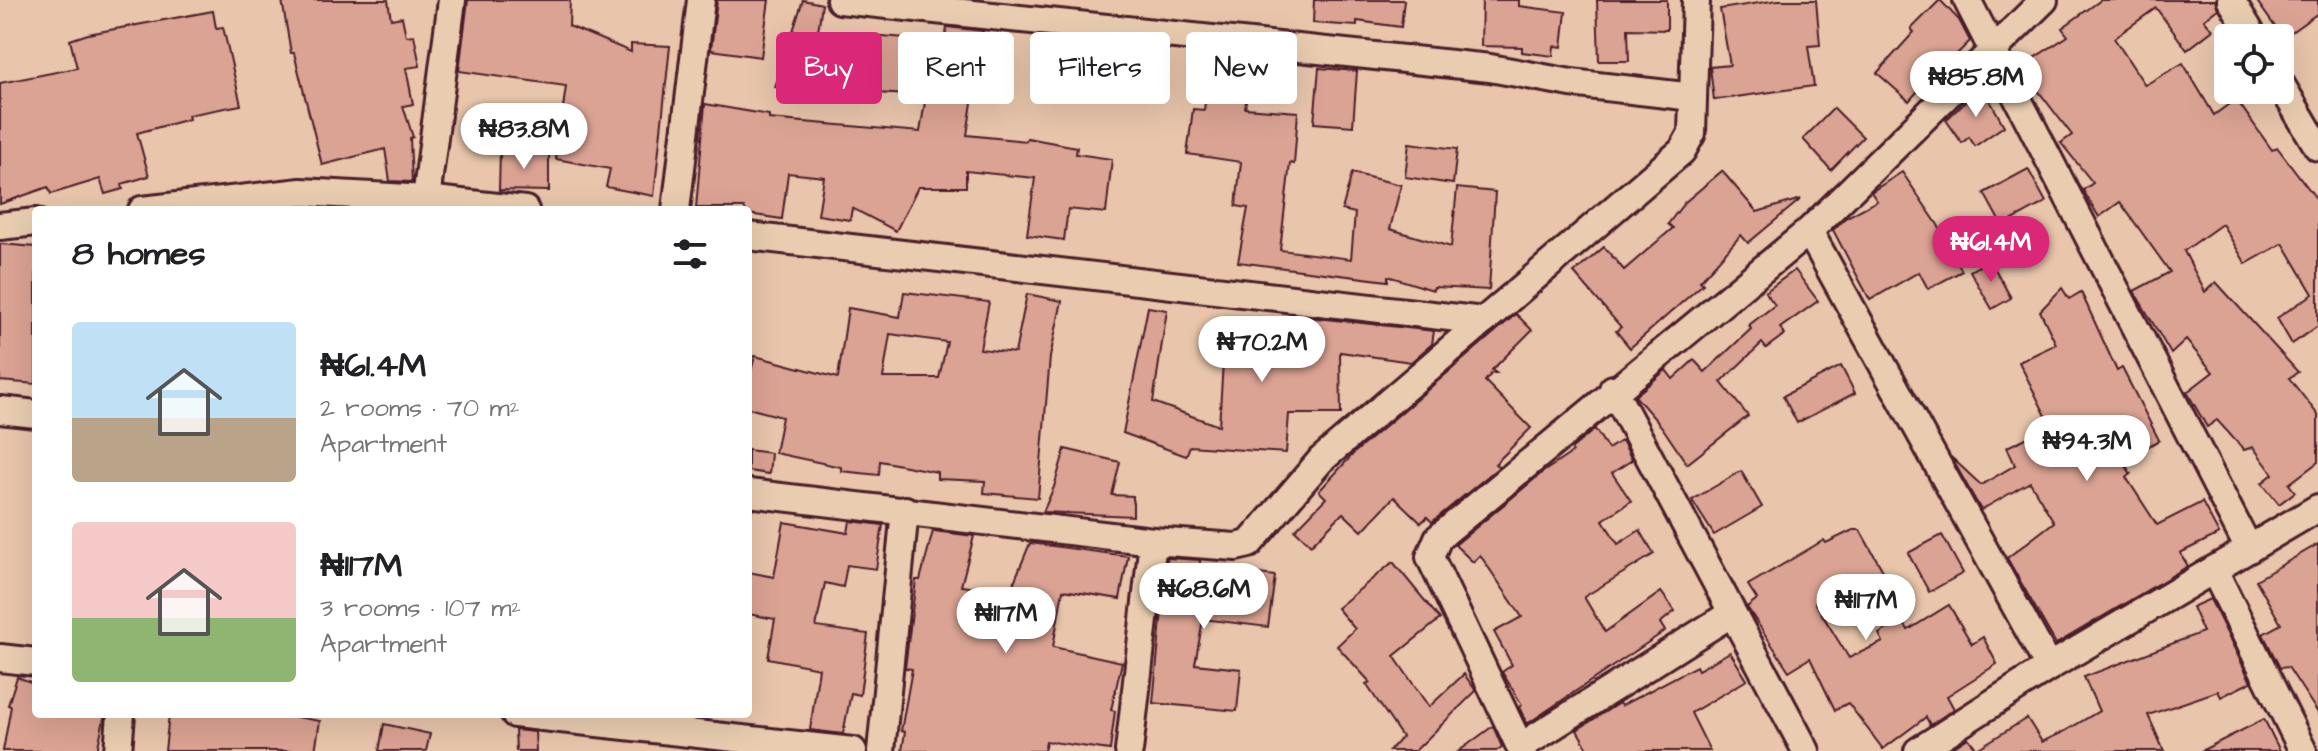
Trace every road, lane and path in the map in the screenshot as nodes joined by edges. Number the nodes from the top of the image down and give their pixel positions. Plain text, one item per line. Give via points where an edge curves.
1 (452, 0) edge
2 (701, 0) edge
3 (840, 0) edge
4 (1696, 0) edge
5 (1967, 0) edge
6 (2044, 0) edge
7 (2231, 0) edge
8 (2246, 24) edge
9 (1992, 50) junction
10 (1693, 97) junction
11 (2292, 104) edge
12 (2318, 147) edge
13 (426, 199) junction
14 (177, 206) edge
15 (489, 206) edge
16 (676, 206) edge
17 (32, 222) edge
18 (0, 226) edge
19 (1809, 231) junction
20 (752, 236) edge
21 (1484, 321) junction
22 (1613, 389) junction
23 (0, 410) edge
24 (32, 414) edge
25 (752, 493) edge
26 (2318, 508) edge
27 (905, 510) junction
28 (1153, 541) junction
29 (2249, 549) junction
30 (2214, 570) junction
31 (1732, 613) junction
32 (0, 658) edge
33 (32, 662) edge
34 (2049, 667) junction
35 (121, 718) edge
36 (552, 718) edge
37 (1521, 749) edge
38 (118, 751) edge
39 (853, 751) edge
40 (881, 751) edge
41 (1129, 751) edge
42 (1806, 751) edge
43 (1918, 751) edge
44 (2303, 751) edge

1 - 13 street
2 - 16 street
3 - 10 street via 1475,66
4 - 10 street
5 - 9 street
6 - 9 street
7 - 8 street
9 - 19 street
9 - 29 street
10 - 21 street via 1692,133 1675,159
11 - 12 street
13 - 14 street via 301,192
13 - 15 street
17 - 18 street
19 - 22 street
19 - 34 street
20 - 21 street
21 - 28 street via 1321,460 1249,544
22 - 31 street
22 - 37 street via 1438,538 1430,557
23 - 24 street
25 - 27 street
26 - 29 street
27 - 28 street
27 - 40 street
28 - 41 street
29 - 30 street
30 - 34 street
30 - 44 street
31 - 37 street
31 - 42 street
32 - 33 street
34 - 43 street
35 - 38 street
36 - 39 street

